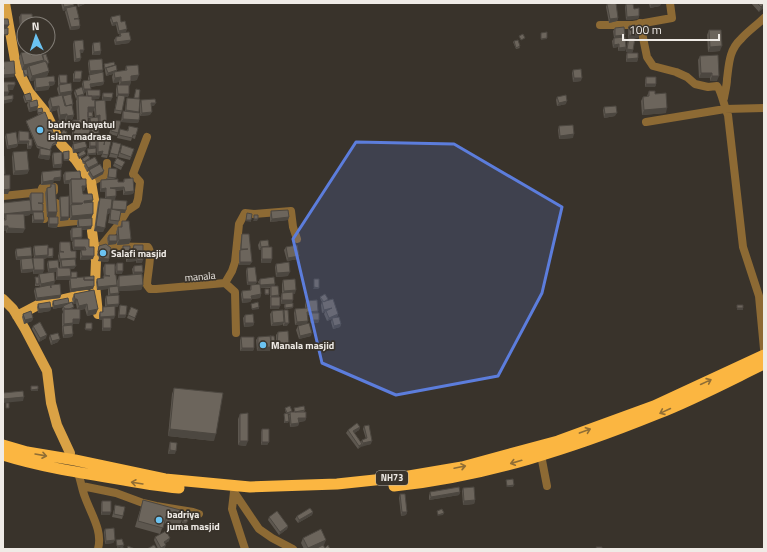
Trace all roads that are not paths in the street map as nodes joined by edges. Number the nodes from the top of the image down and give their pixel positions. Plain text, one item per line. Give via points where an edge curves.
1 (5, 3) edge
2 (670, 3) edge
3 (764, 18) edge
4 (640, 23) junction
5 (600, 25) dead end
6 (724, 106) junction
7 (764, 108) edge
8 (646, 122) dead end
9 (147, 137) dead end
10 (107, 163) dead end
11 (91, 182) junction
12 (41, 192) junction
13 (3, 196) edge
14 (44, 219) edge
15 (93, 220) junction
16 (297, 239) dead end
17 (98, 246) junction
18 (225, 283) junction
19 (96, 292) junction
20 (3, 299) edge
21 (98, 314) edge
22 (17, 316) junction
23 (236, 333) dead end
24 (764, 348) edge
25 (764, 355) edge
26 (764, 364) edge
27 (3, 445) edge
28 (541, 454) junction
29 (3, 455) edge
30 (68, 459) junction
31 (78, 473) junction
32 (82, 486) junction
33 (547, 486) dead end
34 (234, 492) junction
35 (199, 514) dead end
36 (98, 549) edge
37 (245, 549) edge
38 (293, 549) edge

1 - 11 main road via 19,74 29,92 46,113 61,144
2 - 4 street via 672,18
3 - 6 street via 740,39 732,50
4 - 5 street
4 - 6 street via 647,57 653,66 676,72 695,84 717,86 721,90
6 - 7 street
6 - 8 street
6 - 24 street via 728,115 743,247 759,296
9 - 17 street via 138,150 133,174 140,182 136,205 127,211 119,224
10 - 11 street via 108,170 105,175
11 - 15 main road
12 - 13 street
12 - 14 street
12 - 15 street via 42,188 54,188 58,223
15 - 17 main road via 92,231
16 - 18 street, manala via 291,212 245,212 239,224 235,262
17 - 18 street, manala via 148,246 151,252 147,285 150,289
17 - 19 main road
18 - 23 street via 235,292
19 - 21 main road
19 - 22 main road via 38,305
20 - 22 main road
22 - 30 main road via 47,371 51,403 57,425 70,453
30 -> 25 highway, NH73 via 165,479 250,487 337,484 403,477 462,467 558,440 654,406
26 -> 28 highway, NH73 via 658,414
27 -> 30 highway, NH73
28 - 33 street
28 -> 34 highway, NH73 via 467,475 405,484 339,491
29 - 31 highway, NH73
31 - 32 street
34 -> 31 highway, NH73 via 164,487
32 - 35 street via 116,493 143,503
32 - 36 street via 97,524
34 - 37 street via 232,509
34 - 38 street via 259,529

